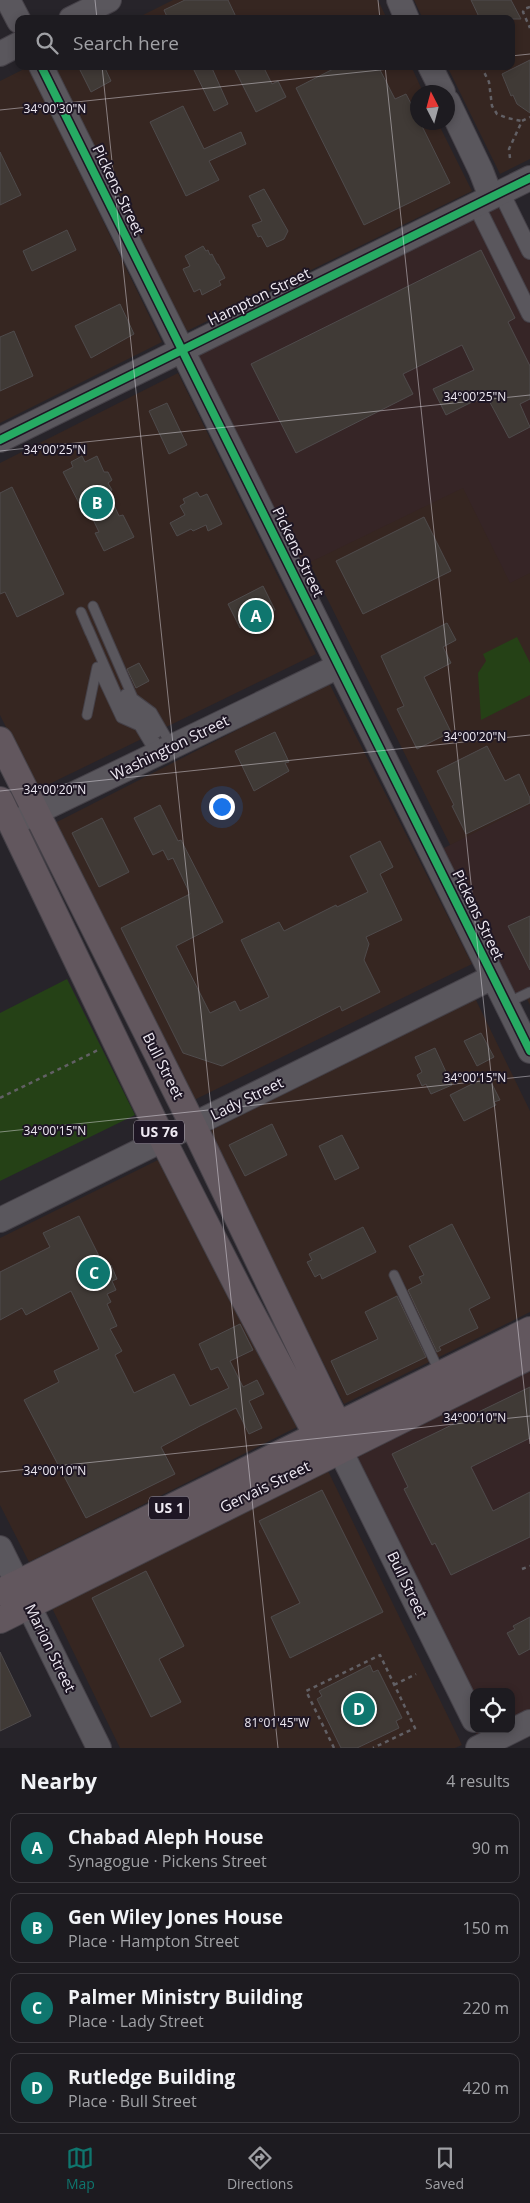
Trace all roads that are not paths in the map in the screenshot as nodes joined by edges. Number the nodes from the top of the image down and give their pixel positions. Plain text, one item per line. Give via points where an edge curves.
1 (8, 0) edge
2 (109, 0) edge
3 (398, 0) edge
4 (16, 15) edge
5 (79, 15) edge
6 (406, 15) edge
7 (15, 46) edge
8 (0, 54) edge
9 (43, 70) edge
10 (432, 70) edge
11 (440, 85) edge
12 (455, 117) edge
13 (530, 178) edge
14 (489, 198) junction
15 (530, 251) edge
16 (530, 314) edge
17 (182, 350) junction
18 (0, 440) edge
19 (88, 628) junction
20 (339, 666) junction
21 (98, 670) junction
22 (88, 715) dead end
23 (0, 740) edge
24 (164, 751) junction
25 (0, 800) edge
26 (36, 812) junction
27 (6, 827) edge
28 (493, 977) junction
29 (530, 992) edge
30 (506, 1003) junction
31 (530, 1051) edge
32 (193, 1125) junction
33 (163, 1140) junction
34 (0, 1220) edge
35 (394, 1275) dead end
36 (530, 1330) edge
37 (530, 1356) edge
38 (440, 1374) junction
39 (327, 1429) junction
40 (340, 1450) junction
41 (0, 1548) edge
42 (15, 1594) edge
43 (0, 1620) edge
44 (470, 1712) edge
45 (530, 1722) edge
46 (482, 1742) edge
47 (99, 1748) edge

1 - 4 street
2 - 5 street
3 - 6 street
7 - 8 street
9 - 17 street, Pickens Street
10 - 11 street
12 - 14 street via 481,172
13 - 14 street, Hampton Street
14 - 15 street
14 - 16 street
14 - 17 street, Hampton Street
17 - 18 street, Hampton Street
17 - 20 street, Pickens Street
19 - 21 lane
19 - 24 lane via 125,713 144,722
19 - 24 lane via 87,609 131,707 147,717
20 - 24 street, Washington Street
20 - 28 street, Pickens Street
21 - 22 lane
21 - 24 lane via 121,718 138,726
23 - 26 main road, Bull Street / US 76
24 - 26 street, Washington Street
25 - 27 main road, Bull Street / US 76
26 - 27 street, Washington Street
26 - 32 main road, Bull Street / US 76
27 - 33 main road, Bull Street / US 76
28 - 30 street, Pickens Street
28 - 32 street, Lady Street
29 - 30 lane
30 - 31 street, Pickens Street
32 - 33 street, Lady Street
32 - 39 main road, Bull Street / US 76
33 - 34 street, Lady Street
33 - 39 main road, Bull Street / US 76 via 240,1291
35 - 38 lane
36 - 38 main road, Gervais Street / US 1
37 - 40 main road, Gervais Street
38 - 39 main road, Gervais Street / US 1
39 - 40 main road, Bull Street
39 - 42 main road, Gervais Street / US 1
40 - 42 main road, Gervais Street
40 - 44 street, Bull Street
41 - 42 street, Marion Street
42 - 43 main road, Gervais Street
42 - 47 street, Marion Street
45 - 46 street

